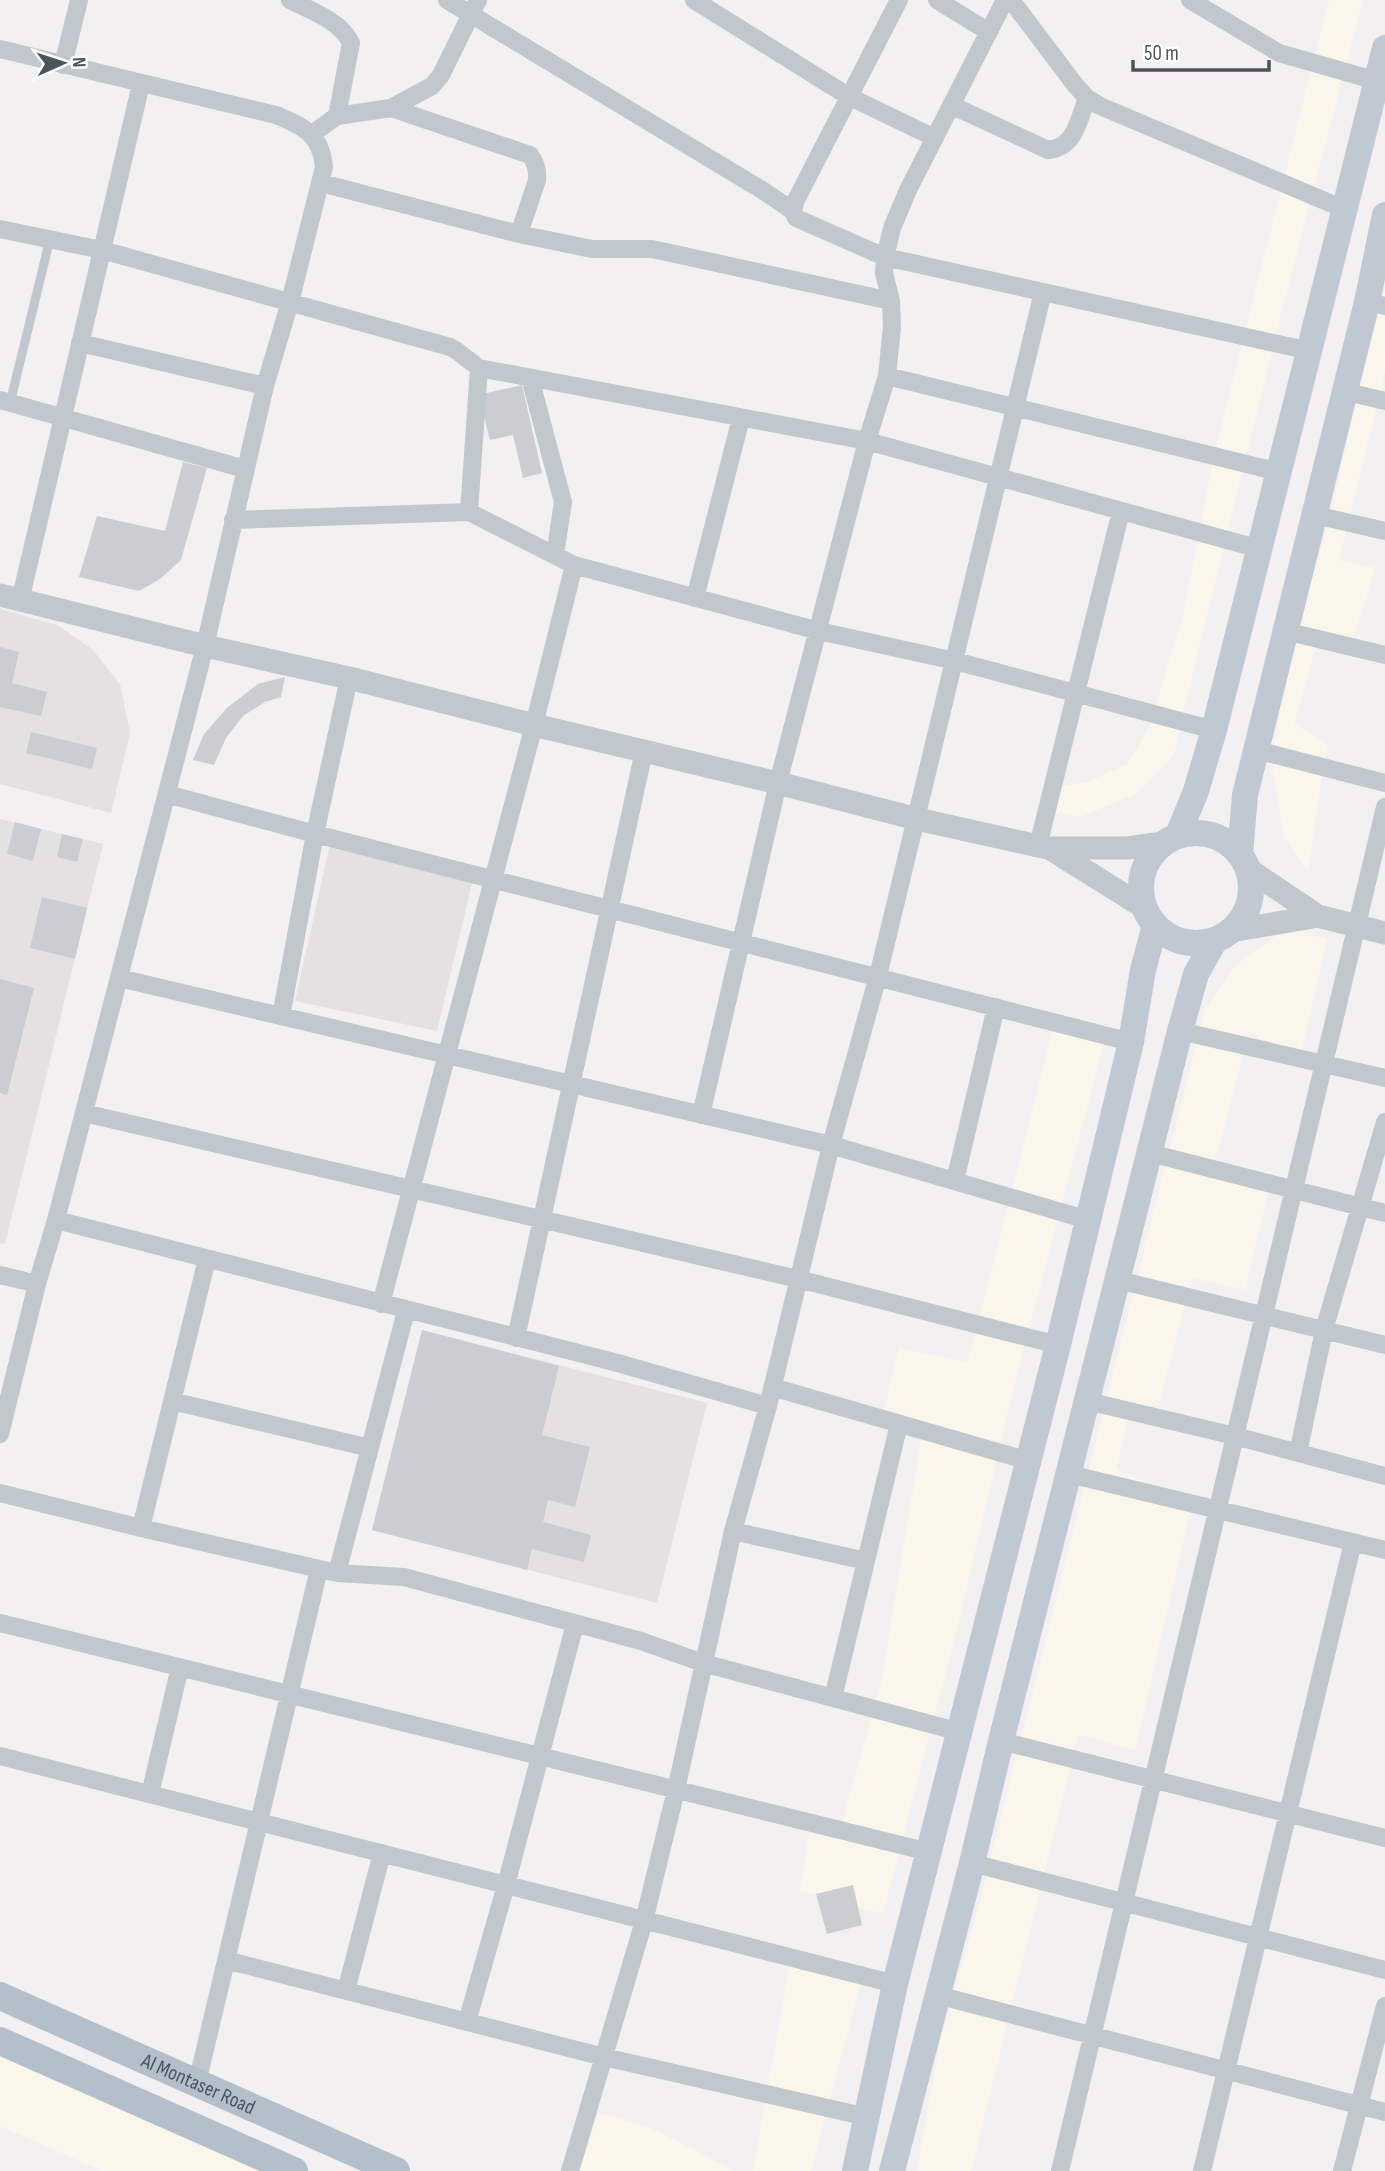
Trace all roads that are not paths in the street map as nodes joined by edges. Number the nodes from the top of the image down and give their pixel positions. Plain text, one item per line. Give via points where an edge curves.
1 (79, 0) edge
2 (290, 0) edge
3 (447, 0) edge
4 (694, 0) edge
5 (899, 0) edge
6 (937, 0) edge
7 (1005, 0) edge
8 (1011, 0) edge
9 (1190, 0) edge
10 (474, 7) edge
11 (989, 32) junction
12 (0, 48) edge
13 (1385, 48) edge
14 (63, 65) junction
15 (1377, 81) junction
16 (141, 84) junction
17 (848, 96) junction
18 (1087, 98) junction
19 (951, 105) junction
20 (391, 108) junction
21 (337, 116) junction
22 (312, 134) junction
23 (935, 138) junction
24 (321, 183) junction
25 (1344, 209) junction
26 (793, 211) junction
27 (1385, 215) edge
28 (0, 229) edge
29 (519, 234) junction
30 (50, 239) junction
31 (102, 250) junction
32 (885, 257) junction
33 (1043, 292) junction
34 (891, 301) junction
35 (290, 302) junction
36 (1376, 304) edge
37 (80, 343) junction
38 (1310, 351) junction
39 (479, 369) junction
40 (887, 376) junction
41 (530, 378) junction
42 (265, 386) junction
43 (1343, 391) junction
44 (1385, 401) edge
45 (5, 402) edge
46 (1016, 407) junction
47 (63, 418) junction
48 (741, 418) junction
49 (866, 441) junction
50 (245, 469) junction
51 (1279, 472) junction
52 (999, 477) junction
53 (1121, 511) junction
54 (469, 512) junction
55 (1315, 514) junction
56 (233, 520) junction
57 (1385, 531) edge
58 (1260, 549) junction
59 (555, 555) junction
60 (574, 565) junction
61 (10, 598) edge
62 (695, 598) junction
63 (819, 631) junction
64 (1285, 631) junction
65 (205, 646) junction
66 (1385, 655) edge
67 (955, 661) junction
68 (349, 678) junction
69 (1076, 693) junction
70 (534, 725) junction
71 (1214, 730) junction
72 (644, 751) junction
73 (1256, 751) junction
74 (778, 783) junction
75 (1385, 783) edge
76 (167, 794) junction
77 (1385, 807) edge
78 (917, 819) junction
79 (315, 834) junction
80 (1171, 839) junction
81 (1044, 847) junction
82 (1244, 862) junction
83 (494, 878) junction
84 (610, 908) junction
85 (1318, 916) junction
86 (1150, 917) junction
87 (1357, 925) junction
88 (1385, 933) edge
89 (1223, 935) junction
90 (740, 941) junction
91 (878, 976) junction
92 (119, 978) junction
93 (996, 1007) junction
94 (281, 1016) junction
95 (1180, 1031) junction
96 (1131, 1042) junction
97 (447, 1055) junction
98 (1324, 1063) junction
99 (1385, 1078) edge
100 (571, 1084) junction
101 (84, 1112) junction
102 (701, 1115) junction
103 (1385, 1122) edge
104 (831, 1145) junction
105 (1150, 1153) junction
106 (955, 1181) junction
107 (412, 1189) junction
108 (1294, 1190) junction
109 (1361, 1207) junction
110 (1385, 1213) edge
111 (542, 1219) junction
112 (56, 1220) junction
113 (1088, 1220) junction
114 (207, 1259) junction
115 (0, 1275) edge
116 (798, 1279) junction
117 (1118, 1280) junction
118 (37, 1284) junction
119 (381, 1304) junction
120 (406, 1311) junction
121 (1265, 1316) junction
122 (1324, 1330) junction
123 (516, 1338) junction
124 (1058, 1345) junction
125 (1385, 1345) edge
126 (772, 1387) junction
127 (172, 1401) junction
128 (1087, 1401) junction
129 (768, 1406) junction
130 (899, 1424) junction
131 (0, 1434) edge
132 (1235, 1436) junction
133 (370, 1448) junction
134 (1298, 1453) junction
135 (1029, 1461) junction
136 (1069, 1474) junction
137 (1385, 1476) edge
138 (0, 1493) edge
139 (1217, 1510) junction
140 (141, 1528) junction
141 (733, 1531) junction
142 (1353, 1542) junction
143 (1385, 1550) edge
144 (866, 1561) junction
145 (328, 1571) junction
146 (0, 1623) edge
147 (575, 1624) junction
148 (702, 1663) junction
149 (180, 1667) junction
150 (290, 1695) junction
151 (833, 1698) junction
152 (960, 1732) junction
153 (1001, 1741) junction
154 (0, 1756) edge
155 (540, 1756) junction
156 (1153, 1779) junction
157 (676, 1790) junction
158 (149, 1794) junction
159 (1287, 1813) junction
160 (260, 1822) junction
161 (1385, 1838) edge
162 (929, 1852) junction
163 (382, 1853) junction
164 (972, 1863) junction
165 (506, 1885) junction
166 (1125, 1902) junction
167 (644, 1921) junction
168 (1258, 1937) junction
169 (226, 1960) junction
170 (1385, 1970) edge
171 (895, 1983) junction
172 (345, 1991) junction
173 (937, 1994) junction
174 (0, 1996) edge
175 (1385, 2006) edge
176 (467, 2022) junction
177 (1092, 2035) junction
178 (0, 2041) edge
179 (604, 2057) junction
180 (1226, 2070) junction
181 (197, 2083) junction
182 (1358, 2105) junction
183 (1385, 2112) edge
184 (867, 2117) junction
185 (294, 2171) edge
186 (396, 2171) edge
187 (570, 2171) edge
188 (855, 2171) edge
189 (892, 2171) edge
190 (1059, 2171) edge
191 (1202, 2171) edge
192 (1342, 2171) edge

1 - 14 street
2 - 21 street via 329,21 347,34 351,43
3 - 10 street
4 - 17 street
5 - 17 street
6 - 11 street
7 - 11 street
8 - 18 street
9 - 15 street via 1279,53
10 - 20 street via 432,86
10 - 26 street
11 - 19 street
12 - 14 street
13 - 15 main road
14 - 16 street
15 - 25 main road
16 - 22 street via 276,115
16 - 31 street
17 - 23 street
17 - 26 street
18 - 19 street via 1071,138 1048,150
18 - 25 street
19 - 23 street
20 - 21 street
20 - 29 street via 530,155 538,173
21 - 22 street
22 - 24 street via 322,151
23 - 32 street via 892,228
24 - 29 street
24 - 35 street
25 - 38 main road
26 - 32 street via 796,218
27 - 36 main road
28 - 30 street
29 - 34 street via 592,249 652,250
30 - 31 street
30 - 45 lane
31 - 35 street
31 - 37 street
32 - 33 street
32 - 34 street
33 - 38 street
33 - 46 street
34 - 40 street
35 - 39 street via 450,347
35 - 42 street
36 - 43 main road
37 - 42 street
37 - 47 street
38 - 51 main road
39 - 41 street
39 - 54 street
40 - 46 street
40 - 49 street
41 - 48 street
41 - 59 street via 563,502
42 - 50 street
43 - 44 street
43 - 55 main road
45 - 47 street
46 - 51 street
46 - 52 street
47 - 50 street
47 - 61 street
48 - 49 street
48 - 62 street
49 - 52 street
49 - 63 street
50 - 56 street
51 - 58 main road
52 - 53 street
52 - 67 street
53 - 58 street
53 - 69 street
54 - 56 street
54 - 59 street
55 - 57 street
55 - 64 main road
56 - 65 street
58 - 71 main road
59 - 60 street
60 - 62 street
60 - 70 street
61 - 65 street
62 - 63 street
63 - 67 street
63 - 74 street
64 - 66 street
64 - 73 main road
65 - 68 street
65 - 76 street
67 - 69 street
67 - 78 street
68 - 70 street
68 - 79 street
69 - 71 street
69 - 81 street
70 - 72 street
70 - 83 street
71 - 80 main road via 1196,791
72 - 74 street
72 - 84 street
73 - 75 street
73 - 82 main road via 1245,795
74 - 78 street
74 - 90 street
76 - 79 street
76 - 92 street
77 - 87 street
78 - 81 street
78 - 91 street
79 - 83 street
79 - 94 street
80 - 81 street via 1127,848
80 - 82 main road via 1195,832 1212,835 1227,842
80 - 86 main road via 1151,856 1143,873 1141,891
81 - 86 street
82 - 85 street
82 - 89 main road via 1251,886 1249,903 1242,918
83 - 84 street
83 - 97 street
84 - 90 street
84 - 100 street
85 - 87 street
85 - 89 street
86 - 89 main road via 1182,942 1199,943
86 - 96 main road
87 - 88 street
87 - 98 street
89 - 95 main road via 1196,974
90 - 91 street
90 - 102 street
91 - 93 street
91 - 104 street
92 - 94 street
92 - 101 street
93 - 96 street
93 - 106 street
94 - 97 street
95 - 98 street
95 - 105 main road
96 - 113 main road
97 - 100 street
97 - 107 street
98 - 99 street
98 - 108 street
100 - 102 street
100 - 111 street
101 - 107 street
101 - 112 street
102 - 104 street
103 - 109 street
104 - 106 street
104 - 116 street
105 - 108 street
105 - 117 main road
106 - 113 street
107 - 111 street
107 - 119 street
108 - 109 street
108 - 121 street
109 - 110 street
109 - 122 street
111 - 116 street
111 - 123 street
112 - 114 street
112 - 118 street
113 - 124 main road
114 - 119 street
114 - 127 street
115 - 118 street
116 - 124 street
116 - 126 street
117 - 121 street
117 - 128 main road
118 - 131 street
119 - 120 street
120 - 123 street
120 - 133 street
121 - 122 street
121 - 132 street
122 - 125 street
122 - 134 street
123 - 129 street
124 - 135 main road
126 - 129 street
126 - 130 street
127 - 133 street
127 - 140 street
128 - 132 street
128 - 136 main road
129 - 141 street
130 - 135 street
130 - 144 street
132 - 134 street
132 - 139 street
133 - 145 street
134 - 137 street
135 - 152 main road
136 - 139 street
136 - 153 main road
138 - 140 street
139 - 142 street
139 - 156 street
140 - 145 street
141 - 144 street
141 - 148 street
142 - 143 street
142 - 159 street
144 - 151 street
145 - 147 street via 404,1577
145 - 150 street
146 - 149 street
147 - 148 street
147 - 155 street
148 - 151 street
148 - 157 street
149 - 150 street
149 - 158 street
150 - 155 street
150 - 160 street
151 - 152 street
152 - 162 main road
153 - 156 street
153 - 164 main road
154 - 158 street
155 - 157 street
155 - 165 street
156 - 159 street
156 - 166 street
157 - 162 street
157 - 167 street
158 - 160 street
159 - 161 street
159 - 168 street
160 - 163 street
160 - 169 street
162 - 171 main road
163 - 165 street
163 - 172 street
164 - 166 street
164 - 173 main road
165 - 167 street
165 - 176 street
166 - 168 street
166 - 177 street
167 - 171 street
167 - 179 street
168 - 170 street
168 - 180 street
169 - 172 street
169 - 181 street
171 - 184 main road
172 - 176 street
173 - 177 street
173 - 189 main road
174 - 181 main road, Al Montaser Road
175 - 182 street
176 - 179 street
177 - 180 street
177 - 190 street
178 - 185 main road, Al Montaser Road
179 - 184 street
179 - 187 street
180 - 182 street
180 - 191 street
181 - 186 main road, Al Montaser Road
182 - 183 street
182 - 192 street
184 - 188 main road

